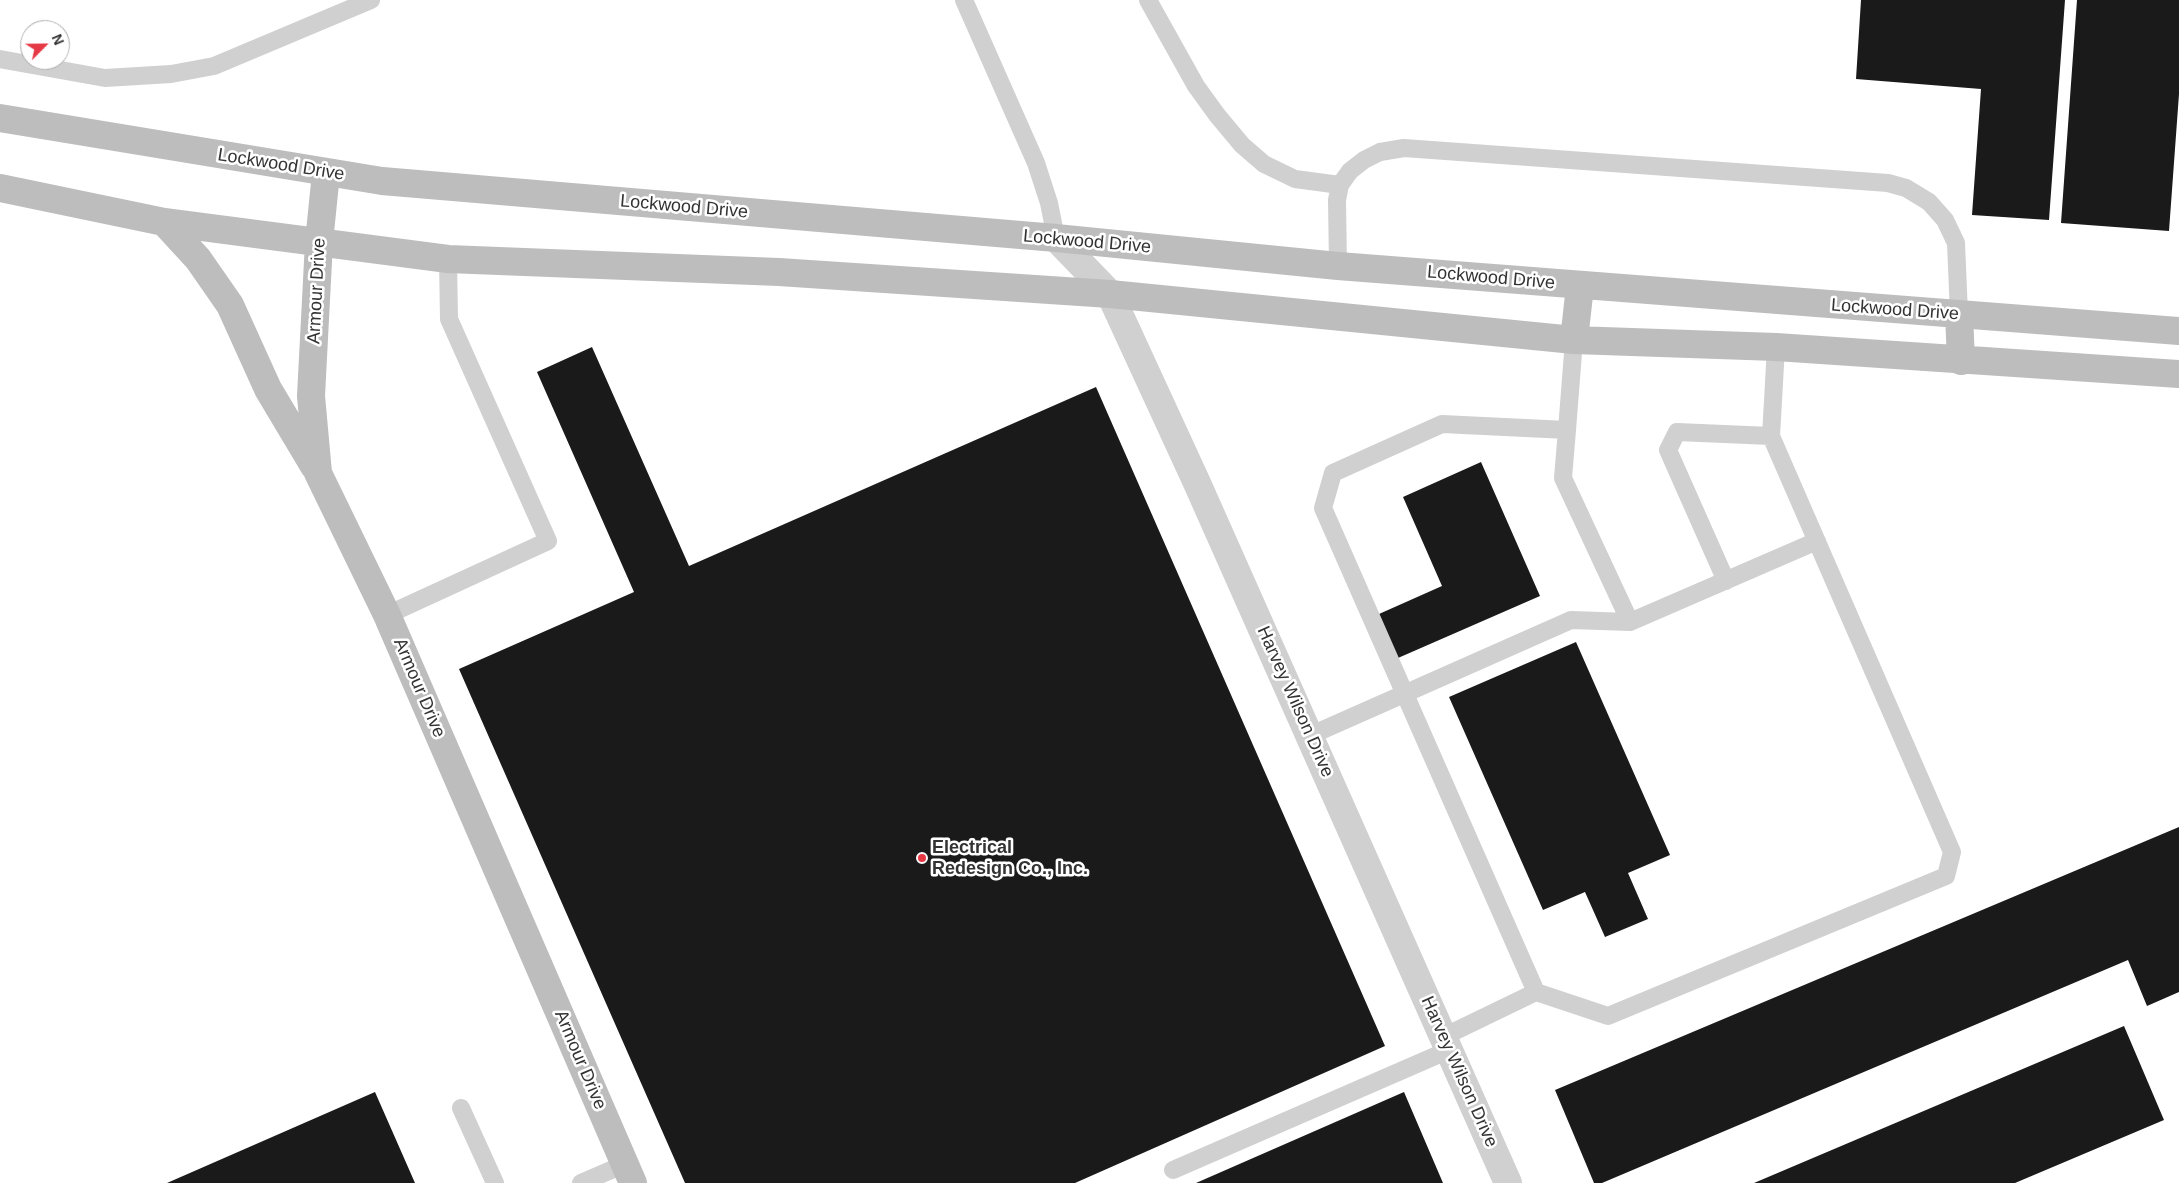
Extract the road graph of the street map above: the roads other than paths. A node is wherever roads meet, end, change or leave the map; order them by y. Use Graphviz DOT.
graph roads {
  1 [pos="371,0"];
  2 [pos="964,0"];
  3 [pos="1148,0"];
  4 [pos="0,59"];
  5 [pos="0,118"];
  6 [pos="326,172"];
  7 [pos="1340,185"];
  8 [pos="0,188"];
  9 [pos="164,222"];
  10 [pos="1056,238"];
  11 [pos="319,242"];
  12 [pos="448,258"];
  13 [pos="1338,266"];
  14 [pos="1580,286"];
  15 [pos="1110,294"];
  16 [pos="1959,314"];
  17 [pos="2179,331"];
  18 [pos="1574,340"];
  19 [pos="1776,347"];
  20 [pos="1961,361"];
  21 [pos="2179,374"];
  22 [pos="1568,430"];
  23 [pos="1771,436"];
  24 [pos="318,473"];
  25 [pos="1817,541"];
  26 [pos="1726,580"];
  27 [pos="387,615"];
  28 [pos="1630,622"];
  29 [pos="1404,694"];
  30 [pos="1310,736"];
  31 [pos="1536,992"];
  32 [pos="1446,1044"];
  33 [pos="461,1108"];
  34 [pos="1174,1170"];
  35 [pos="629,1174"];
  36 [pos="495,1183"];
  37 [pos="581,1183"];
  38 [pos="1508,1183"];
  1 -- 4 [label="lane"];
  2 -- 10 [label="lane"];
  3 -- 7 [label="lane"];
  5 -- 6 [label="main road, Lockwood Drive"];
  6 -- 10 [label="main road, Lockwood Drive"];
  6 -- 11 [label="main road, Armour Drive"];
  7 -- 13 [label="lane"];
  7 -- 16 [label="lane"];
  8 -- 9 [label="main road"];
  9 -- 11 [label="main road"];
  9 -- 24 [label="main road"];
  10 -- 13 [label="main road, Lockwood Drive"];
  10 -- 15 [label="street, Harvey Wilson Drive"];
  11 -- 12 [label="main road"];
  11 -- 24 [label="main road, Armour Drive"];
  12 -- 15 [label="main road"];
  12 -- 27 [label="lane"];
  13 -- 14 [label="main road, Lockwood Drive"];
  14 -- 16 [label="main road, Lockwood Drive"];
  14 -- 18 [label="main road"];
  15 -- 18 [label="main road"];
  15 -- 30 [label="street, Harvey Wilson Drive"];
  16 -- 17 [label="main road, Lockwood Drive"];
  16 -- 20 [label="main road"];
  18 -- 19 [label="main road"];
  18 -- 22 [label="lane"];
  19 -- 20 [label="main road"];
  19 -- 23 [label="lane"];
  20 -- 21 [label="main road"];
  22 -- 28 [label="lane"];
  22 -- 29 [label="lane"];
  23 -- 25 [label="lane"];
  23 -- 26 [label="lane"];
  24 -- 27 [label="main road, Armour Drive"];
  25 -- 26 [label="lane"];
  25 -- 31 [label="lane"];
  26 -- 28 [label="lane"];
  27 -- 35 [label="main road, Armour Drive"];
  28 -- 29 [label="lane"];
  29 -- 30 [label="lane"];
  29 -- 31 [label="lane"];
  30 -- 32 [label="street, Harvey Wilson Drive"];
  31 -- 32 [label="lane"];
  32 -- 34 [label="lane"];
  32 -- 38 [label="street, Harvey Wilson Drive"];
  33 -- 36 [label="lane"];
  35 -- 37 [label="lane"];
}
